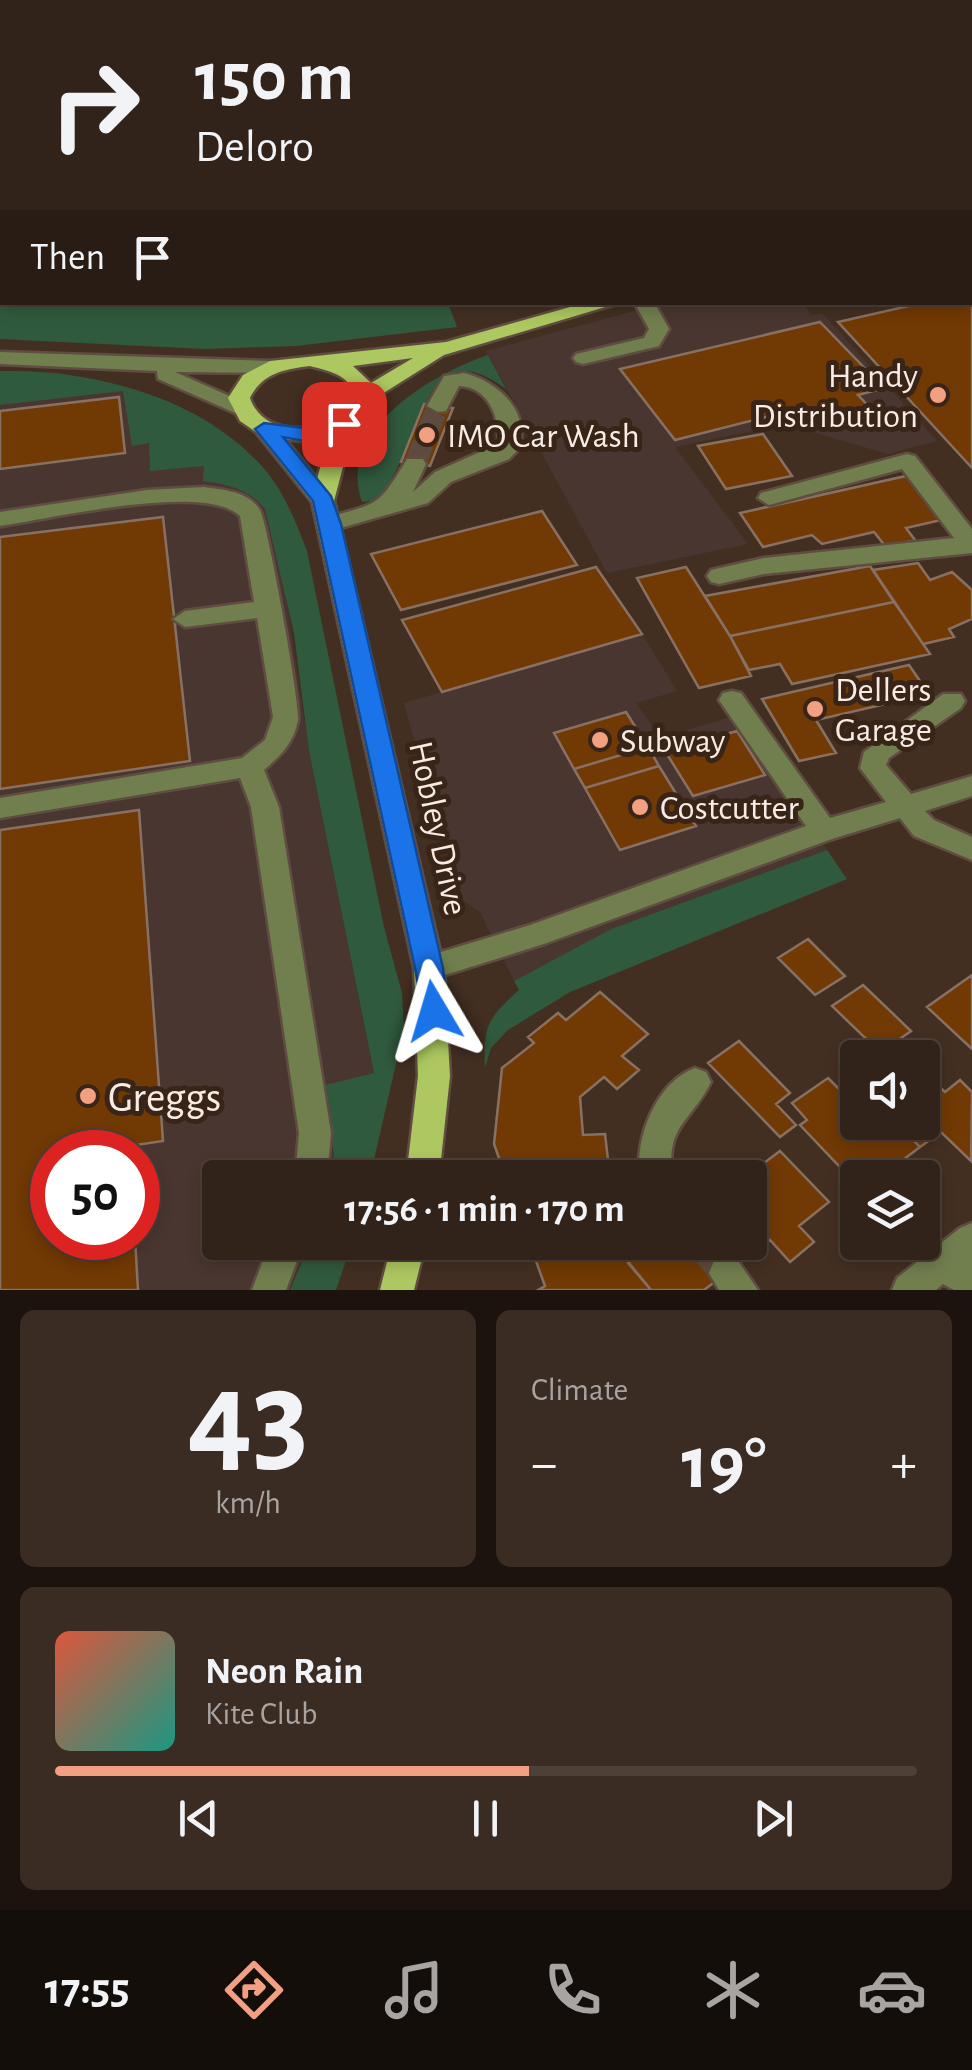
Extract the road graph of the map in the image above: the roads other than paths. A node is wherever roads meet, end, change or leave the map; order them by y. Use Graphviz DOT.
graph roads {
  1 [pos="601,305"];
  2 [pos="646,305"];
  3 [pos="447,348"];
  4 [pos="0,358"];
  5 [pos="583,358"];
  6 [pos="330,362"];
  7 [pos="136,365"];
  8 [pos="270,366"];
  9 [pos="365,395"];
  10 [pos="438,406"];
  11 [pos="242,410"];
  12 [pos="344,424"];
  13 [pos="264,429"];
  14 [pos="416,464"];
  15 [pos="769,498"];
  16 [pos="384,510"];
  17 [pos="327,513"];
  18 [pos="0,519"];
  19 [pos="972,545"];
  20 [pos="719,576"];
  21 [pos="270,608"];
  22 [pos="185,619"];
  23 [pos="732,700"];
  24 [pos="952,701"];
  25 [pos="249,767"];
  26 [pos="972,786"];
  27 [pos="0,808"];
  28 [pos="906,808"];
  29 [pos="824,831"];
  30 [pos="972,849"];
  31 [pos="429,968"];
  32 [pos="695,1082"];
  33 [pos="311,1160"];
  34 [pos="424,1160"];
  35 [pos="654,1160"];
  36 [pos="972,1239"];
  37 [pos="280,1260"];
  38 [pos="404,1260"];
  39 [pos="958,1279"];
  40 [pos="268,1290"];
  41 [pos="396,1290"];
  42 [pos="909,1290"];
  1 -- 3 [label="main road"];
  2 -- 5 [label="street"];
  3 -- 6 [label="main road"];
  3 -- 9 [label="main road"];
  4 -- 7 [label="street"];
  6 -- 8 [label="main road"];
  6 -- 9 [label="main road"];
  7 -- 8 [label="street"];
  7 -- 11 [label="street"];
  8 -- 11 [label="main road"];
  9 -- 12 [label="main road"];
  10 -- 16 [label="street"];
  11 -- 13 [label="main road"];
  12 -- 13 [label="main road"];
  12 -- 17 [label="main road, Hobley Drive"];
  13 -- 17 [label="main road, Hobley Drive"];
  14 -- 16 [label="street"];
  15 -- 19 [label="street"];
  16 -- 17 [label="street"];
  17 -- 31 [label="main road, Hobley Drive"];
  18 -- 21 [label="street"];
  19 -- 20 [label="street"];
  21 -- 22 [label="street"];
  21 -- 25 [label="street"];
  23 -- 29 [label="street"];
  24 -- 28 [label="street"];
  25 -- 27 [label="street"];
  25 -- 33 [label="street"];
  26 -- 28 [label="street"];
  28 -- 29 [label="street"];
  28 -- 30 [label="street"];
  29 -- 31 [label="street"];
  31 -- 34 [label="main road, Hobley Drive"];
  32 -- 35 [label="street"];
  36 -- 39 [label="street"];
  37 -- 40 [label="street"];
  38 -- 41 [label="main road"];
  39 -- 42 [label="street"];
}
